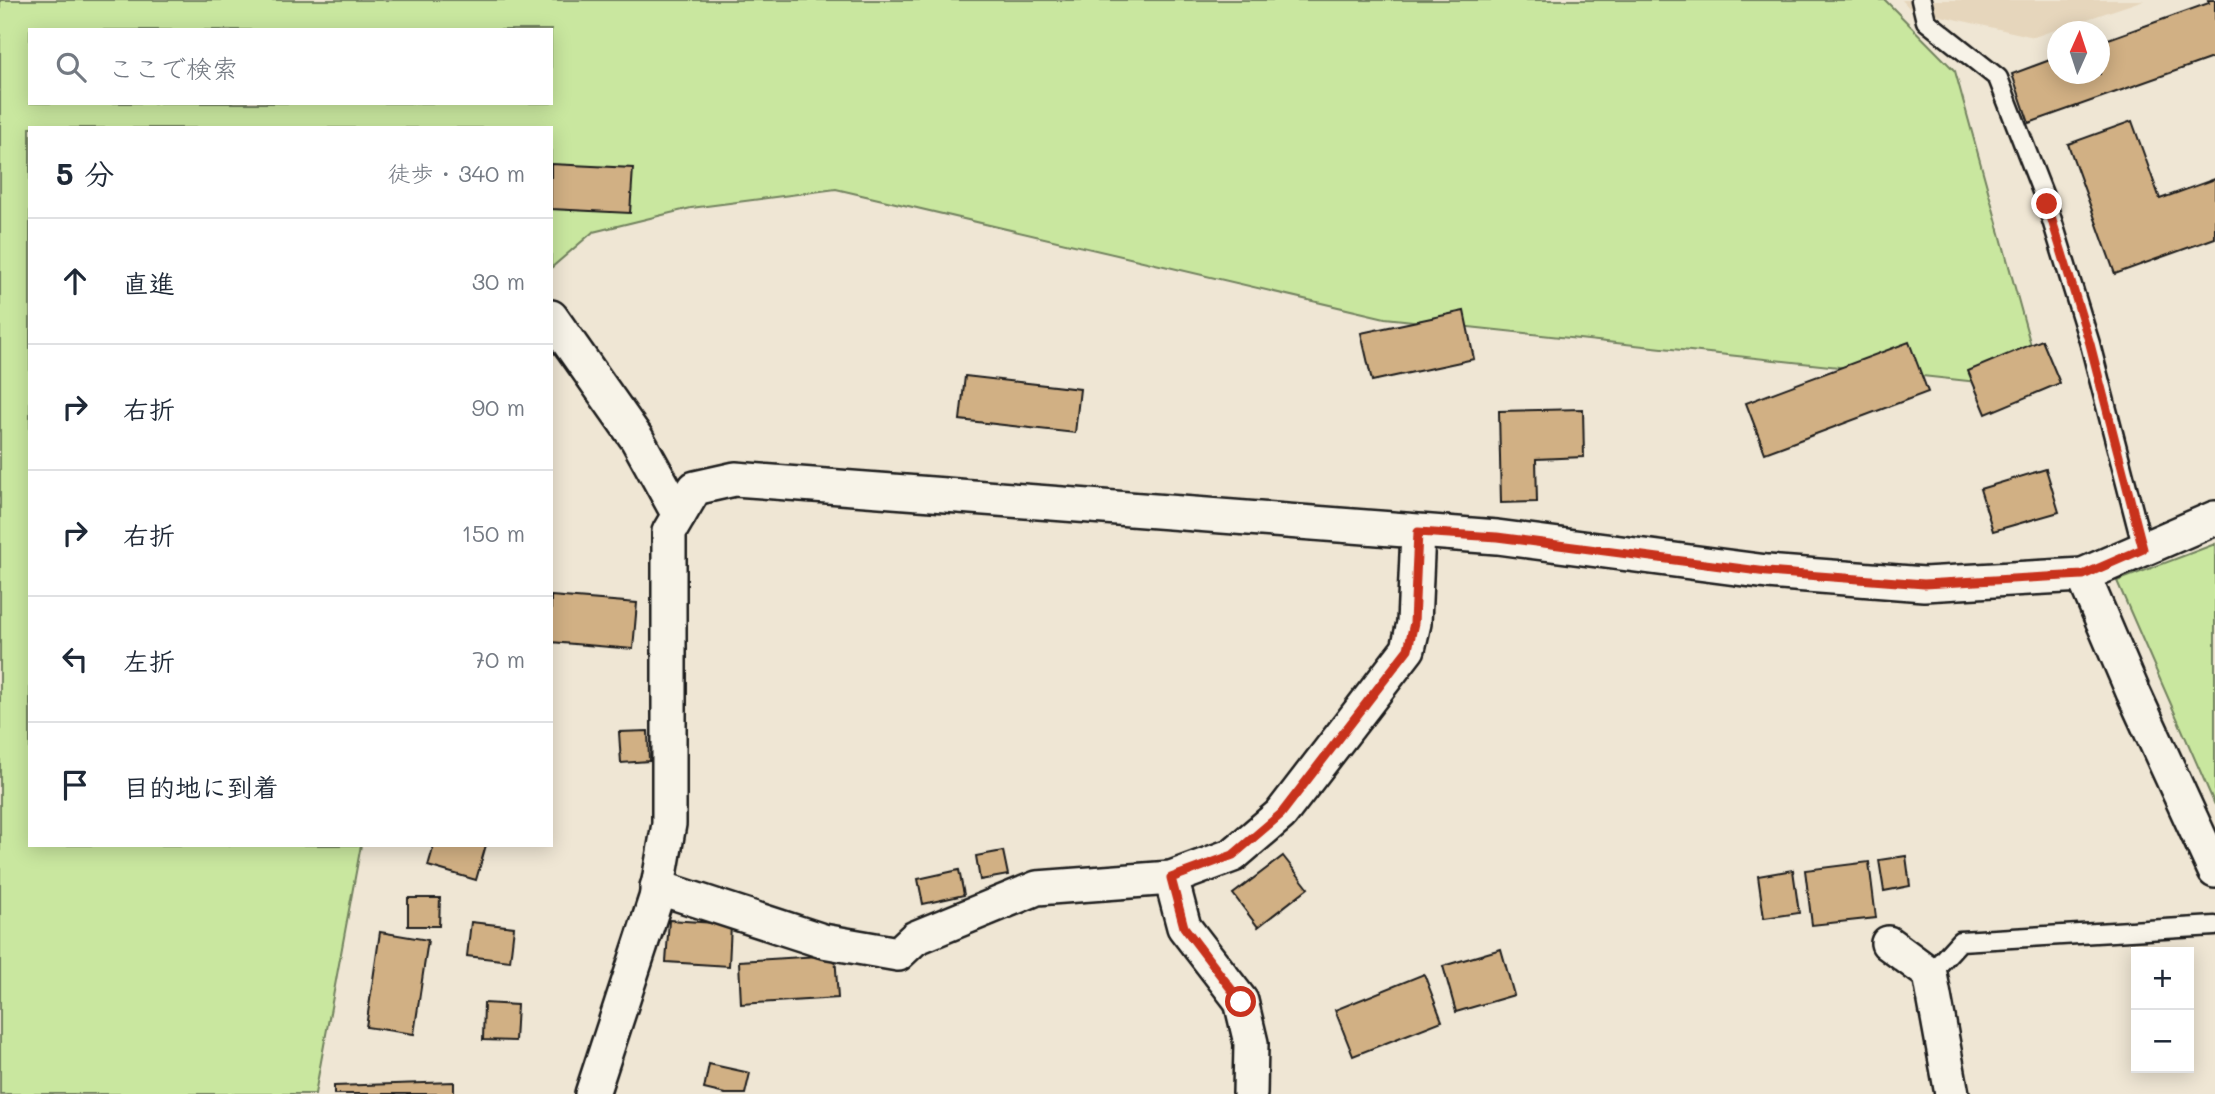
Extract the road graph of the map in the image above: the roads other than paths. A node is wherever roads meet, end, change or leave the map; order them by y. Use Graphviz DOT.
graph roads {
  1 [pos="1921,0"];
  2 [pos="553,320"];
  3 [pos="679,515"];
  4 [pos="2215,519"];
  5 [pos="1418,532"];
  6 [pos="2143,549"];
  7 [pos="2083,575"];
  8 [pos="2215,871"];
  9 [pos="1171,878"];
  10 [pos="657,887"];
  11 [pos="2215,926"];
  12 [pos="1888,943"];
  13 [pos="1930,974"];
  14 [pos="592,1094"];
  15 [pos="1250,1094"];
  16 [pos="1952,1094"];
  1 -- 6 [label="lane"];
  2 -- 3 [label="street"];
  3 -- 5 [label="street"];
  3 -- 10 [label="street"];
  4 -- 6 [label="street"];
  5 -- 7 [label="street"];
  5 -- 9 [label="street"];
  6 -- 7 [label="street"];
  7 -- 8 [label="street"];
  9 -- 10 [label="street"];
  9 -- 15 [label="street"];
  10 -- 14 [label="street"];
  11 -- 13 [label="lane"];
  12 -- 13 [label="street"];
  13 -- 16 [label="street"];
}
